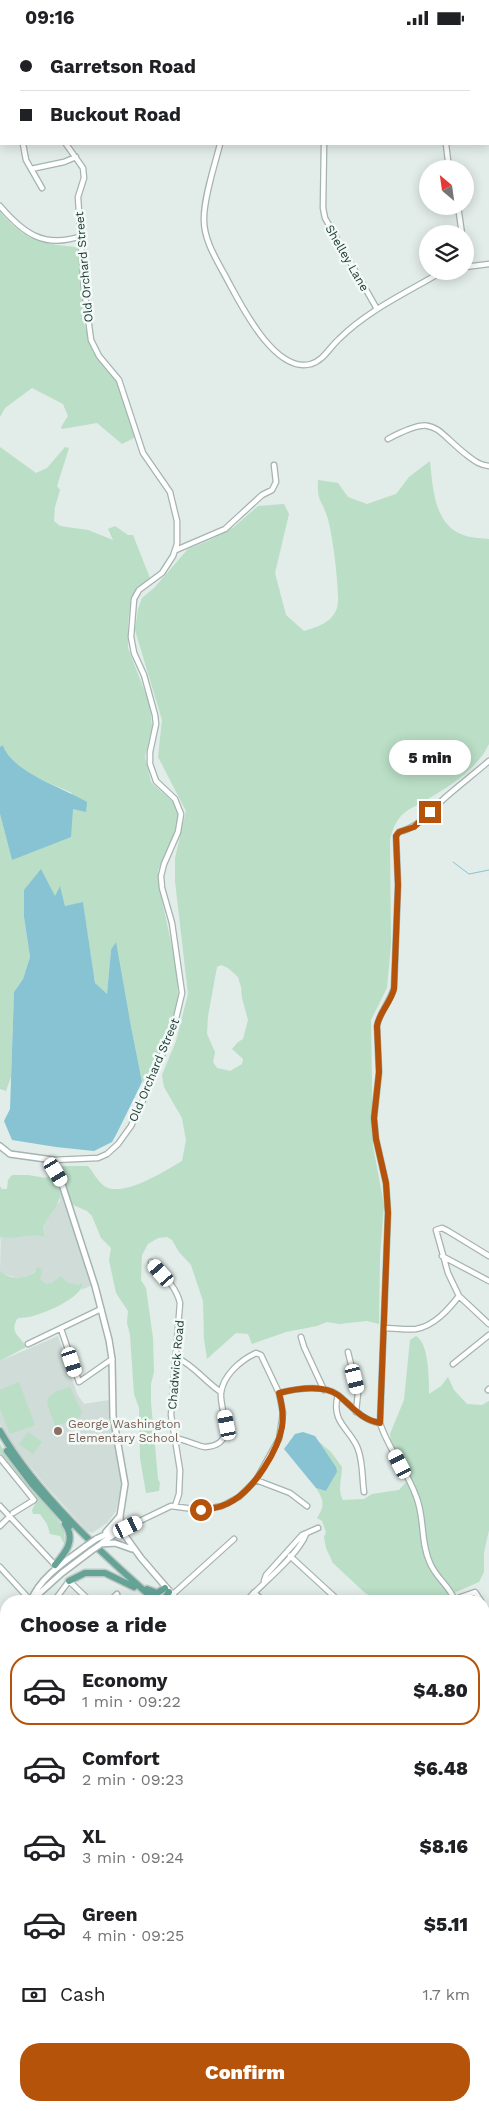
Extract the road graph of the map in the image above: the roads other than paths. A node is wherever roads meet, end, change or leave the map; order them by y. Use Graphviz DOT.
graph roads {
  1 [pos="23,145"];
  2 [pos="67,145"];
  3 [pos="220,145"];
  4 [pos="324,145"];
  5 [pos="446,145"];
  6 [pos="76,157"];
  7 [pos="448,160"];
  8 [pos="31,169"];
  9 [pos="42,188"];
  10 [pos="0,206"];
  11 [pos="81,236"];
  12 [pos="489,264"];
  13 [pos="474,266"];
  14 [pos="427,280"];
  15 [pos="377,309"];
  16 [pos="388,439"];
  17 [pos="274,465"];
  18 [pos="489,466"];
  19 [pos="176,550"];
  20 [pos="489,761"];
  21 [pos="0,1146"];
  22 [pos="53,1160"];
  23 [pos="442,1256"];
  24 [pos="489,1256"];
  25 [pos="151,1262"];
  26 [pos="489,1281"];
  27 [pos="460,1296"];
  28 [pos="101,1309"];
  29 [pos="489,1324"];
  30 [pos="384,1328"];
  31 [pos="60,1329"];
  32 [pos="489,1335"];
  33 [pos="301,1337"];
  34 [pos="28,1344"];
  35 [pos="348,1352"];
  36 [pos="176,1358"];
  37 [pos="112,1359"];
  38 [pos="454,1364"];
  39 [pos="324,1390"];
  40 [pos="221,1392"];
  41 [pos="279,1393"];
  42 [pos="338,1395"];
  43 [pos="356,1412"];
  44 [pos="380,1423"];
  45 [pos="0,1431"];
  46 [pos="176,1438"];
  47 [pos="0,1440"];
  48 [pos="0,1458"];
  49 [pos="256,1480"];
  50 [pos="364,1492"];
  51 [pos="51,1505"];
  52 [pos="0,1506"];
  53 [pos="174,1506"];
  54 [pos="307,1506"];
  55 [pos="11,1515"];
  56 [pos="120,1516"];
  57 [pos="0,1526"];
  58 [pos="318,1528"];
  59 [pos="121,1530"];
  60 [pos="105,1533"];
  61 [pos="306,1534"];
  62 [pos="234,1539"];
  63 [pos="101,1544"];
  64 [pos="134,1549"];
  65 [pos="290,1556"];
  66 [pos="0,1567"];
  67 [pos="58,1568"];
  68 [pos="69,1581"];
  69 [pos="263,1582"];
  70 [pos="138,1587"];
  71 [pos="168,1592"];
  72 [pos="254,1593"];
  73 [pos="26,1595"];
  74 [pos="35,1595"];
  75 [pos="36,1595"];
  76 [pos="58,1595"];
  77 [pos="84,1595"];
  78 [pos="144,1595"];
  79 [pos="148,1595"];
  80 [pos="166,1595"];
  81 [pos="171,1595"];
  82 [pos="256,1595"];
  83 [pos="332,1595"];
  84 [pos="452,1595"];
  1 -- 8 [label="street"];
  2 -- 6 [label="street, Old Orchard Street"];
  3 -- 15 [label="street"];
  4 -- 15 [label="street, Shelley Lane"];
  5 -- 7 [label="street"];
  6 -- 8 [label="street"];
  6 -- 11 [label="street, Old Orchard Street"];
  8 -- 9 [label="street"];
  10 -- 11 [label="street"];
  11 -- 19 [label="street, Old Orchard Street"];
  12 -- 13 [label="street"];
  14 -- 15 [label="street"];
  16 -- 18 [label="street"];
  17 -- 19 [label="street"];
  19 -- 22 [label="street, Old Orchard Street"];
  20 -- 30 [label="street"];
  21 -- 22 [label="street"];
  22 -- 28 [label="street"];
  23 -- 24 [label="street"];
  23 -- 26 [label="street"];
  23 -- 27 [label="street"];
  25 -- 36 [label="street, Chadwick Road"];
  27 -- 29 [label="street"];
  27 -- 30 [label="street"];
  28 -- 31 [label="street"];
  28 -- 37 [label="street"];
  30 -- 44 [label="street"];
  31 -- 34 [label="street"];
  31 -- 37 [label="street"];
  32 -- 38 [label="street"];
  33 -- 39 [label="street"];
  35 -- 43 [label="street"];
  36 -- 40 [label="street"];
  36 -- 46 [label="street, Chadwick Road"];
  37 -- 56 [label="street"];
  39 -- 41 [label="street"];
  39 -- 42 [label="street"];
  40 -- 41 [label="street"];
  40 -- 46 [label="street"];
  41 -- 49 [label="street"];
  42 -- 43 [label="street"];
  42 -- 50 [label="street"];
  43 -- 44 [label="street"];
  44 -- 84 [label="street"];
  45 -- 70 [label="main road"];
  46 -- 53 [label="street, Chadwick Road"];
  47 -- 51 [label="main road"];
  48 -- 55 [label="street"];
  49 -- 53 [label="street"];
  49 -- 54 [label="street"];
  51 -- 67 [label="main road"];
  51 -- 70 [label="main road"];
  52 -- 55 [label="street"];
  53 -- 59 [label="street"];
  55 -- 57 [label="street"];
  55 -- 67 [label="street"];
  56 -- 59 [label="street"];
  56 -- 60 [label="street"];
  58 -- 61 [label="street"];
  59 -- 60 [label="street"];
  59 -- 63 [label="street"];
  59 -- 64 [label="street"];
  60 -- 67 [label="street, bridge"];
  61 -- 65 [label="street"];
  61 -- 69 [label="street"];
  62 -- 71 [label="street"];
  63 -- 64 [label="street"];
  63 -- 67 [label="street, bridge"];
  64 -- 71 [label="street"];
  65 -- 69 [label="street"];
  65 -- 83 [label="street"];
  66 -- 73 [label="street"];
  67 -- 68 [label="street"];
  67 -- 74 [label="street"];
  67 -- 75 [label="street"];
  68 -- 70 [label="main road"];
  68 -- 76 [label="street"];
  68 -- 77 [label="street"];
  69 -- 72 [label="street"];
  70 -- 71 [label="main road"];
  70 -- 78 [label="main road"];
  70 -- 79 [label="main road"];
  71 -- 80 [label="main road"];
  71 -- 81 [label="street"];
  72 -- 82 [label="street"];
}
